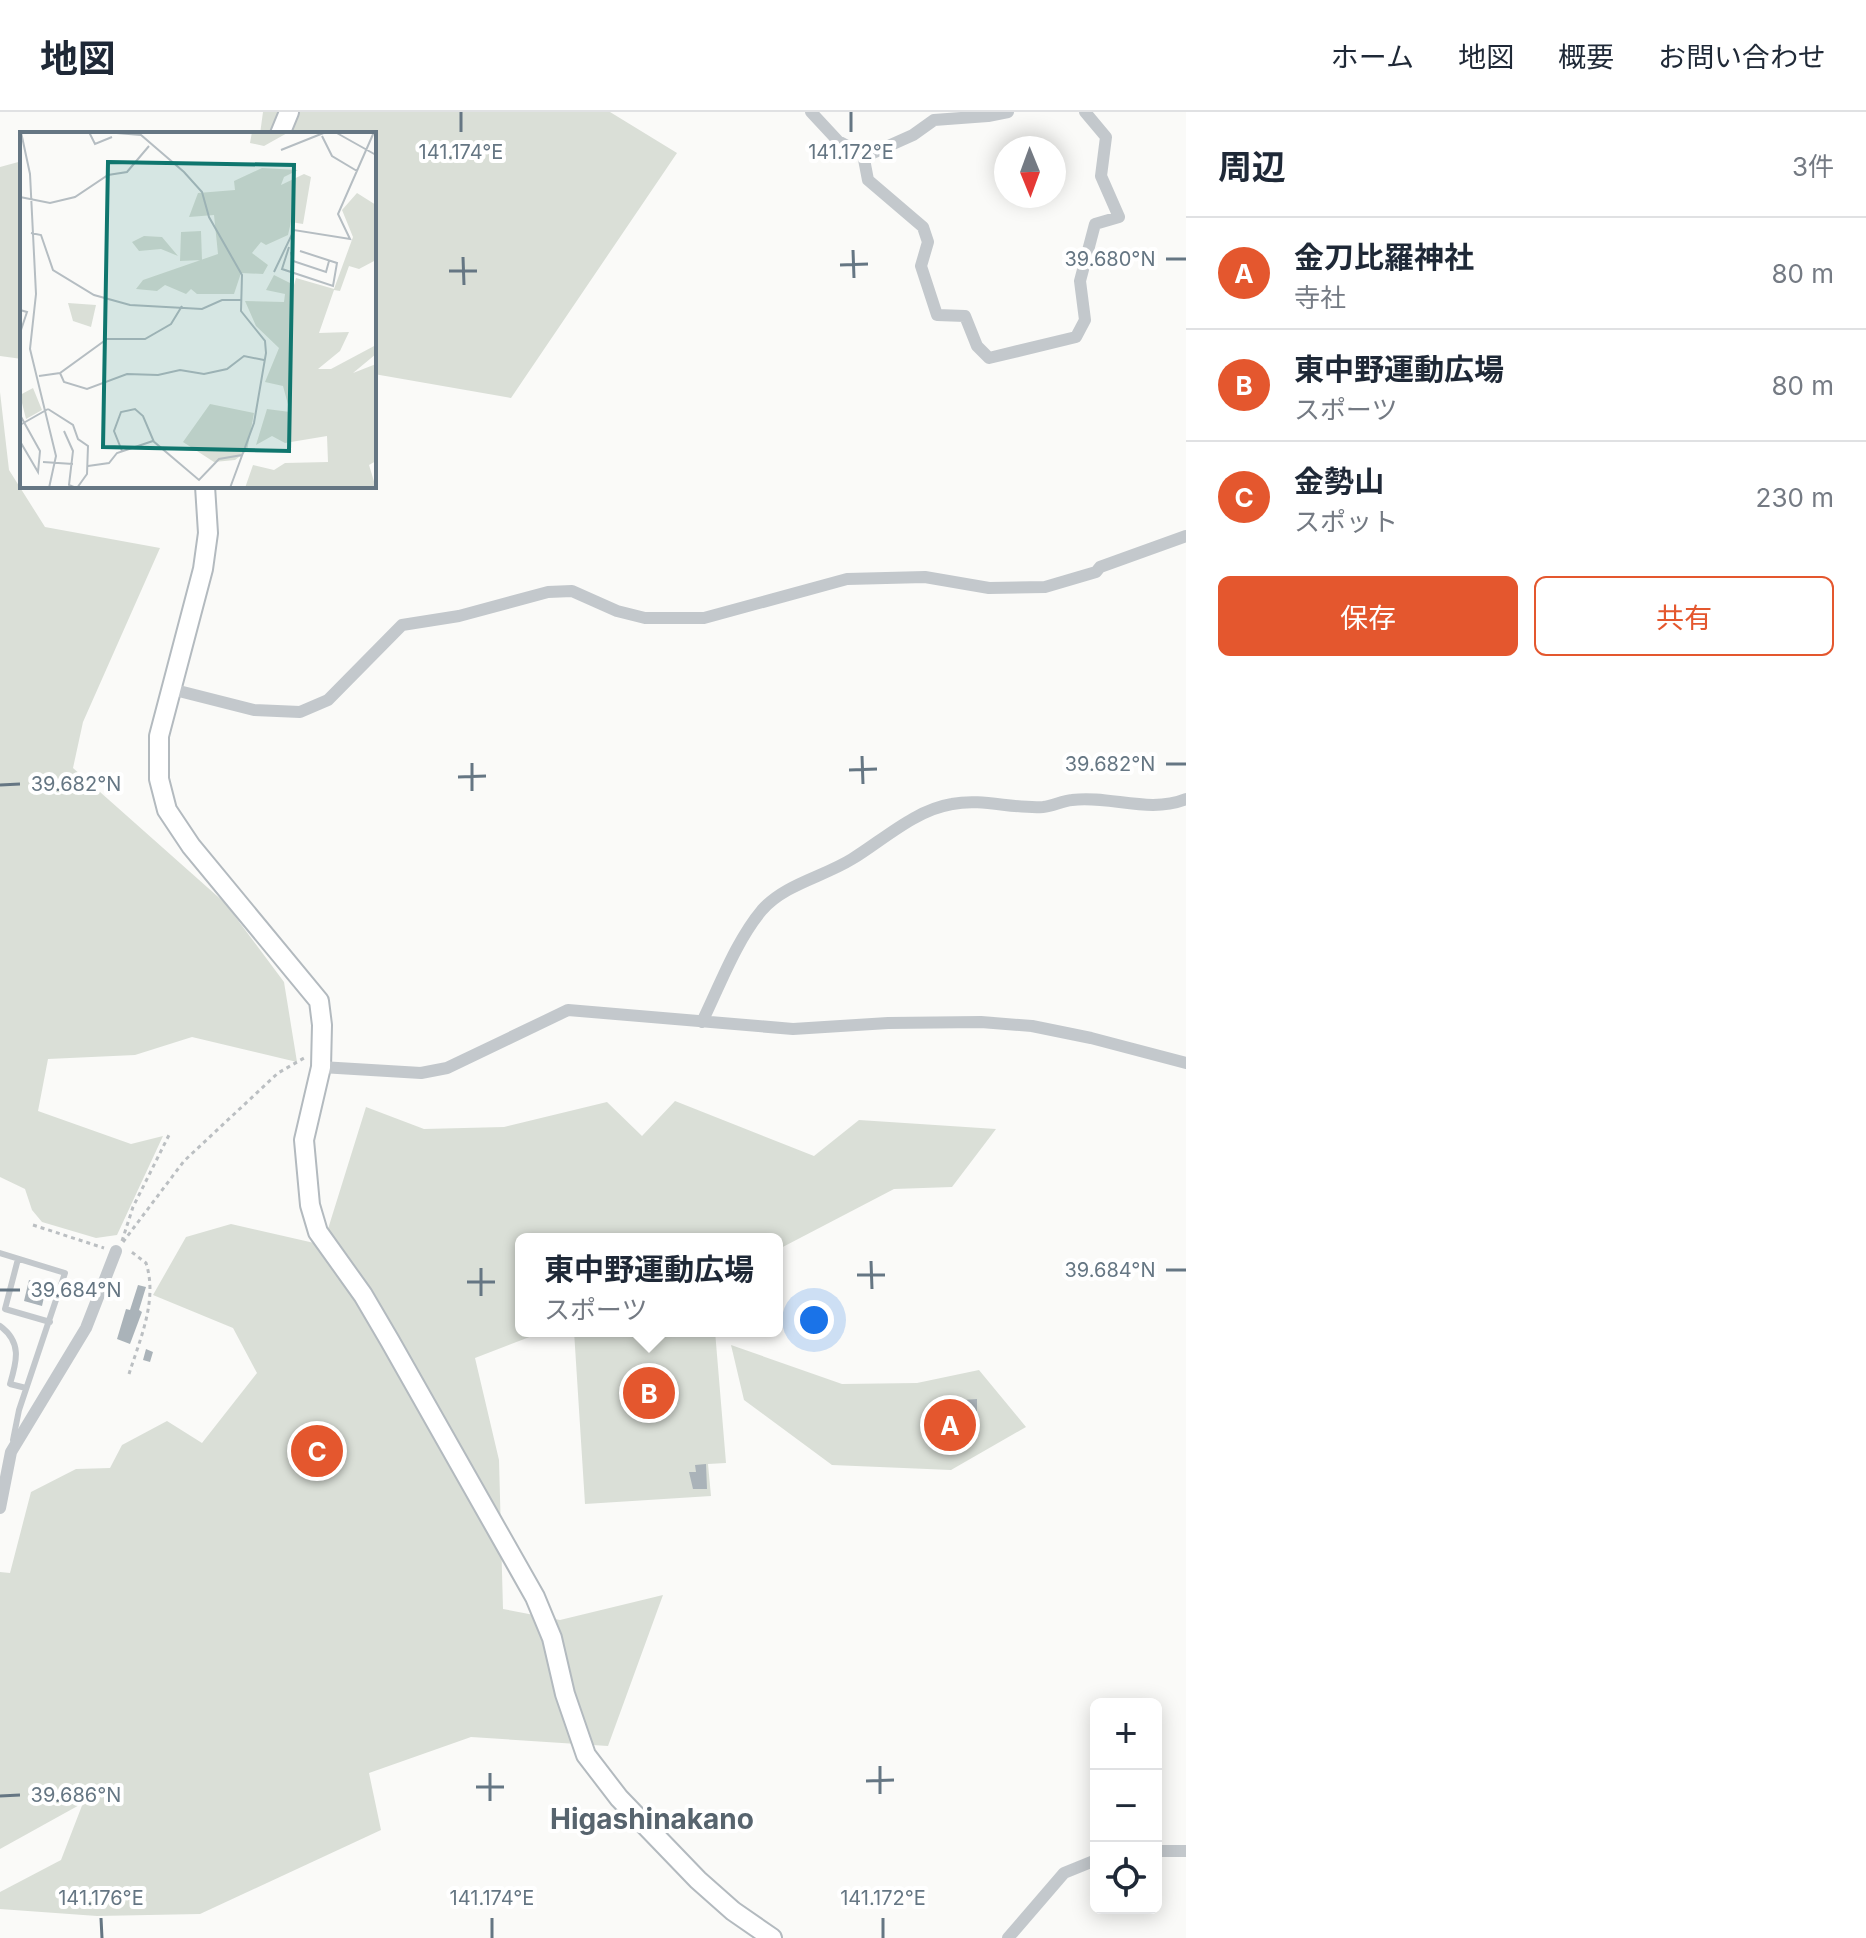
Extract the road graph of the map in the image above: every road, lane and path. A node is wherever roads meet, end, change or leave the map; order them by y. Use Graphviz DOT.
graph roads {
  1 [pos="289,112"];
  2 [pos="811,112"];
  3 [pos="1008,112"];
  4 [pos="1085,112"];
  5 [pos="281,132"];
  6 [pos="863,154"];
  7 [pos="205,488"];
  8 [pos="1186,536"];
  9 [pos="171,689"];
  10 [pos="1186,799"];
  11 [pos="702,1022"];
  12 [pos="321,1058"];
  13 [pos="1186,1063"];
  14 [pos="169,1135"];
  15 [pos="33,1225"];
  16 [pos="118,1248"];
  17 [pos="0,1253"];
  18 [pos="18,1259"];
  19 [pos="50,1322"];
  20 [pos="0,1326"];
  21 [pos="129,1374"];
  22 [pos="0,1381"];
  23 [pos="10,1384"];
  24 [pos="26,1388"];
  25 [pos="11,1452"];
  26 [pos="0,1508"];
  27 [pos="1162,1851"];
  28 [pos="1186,1851"];
  29 [pos="1090,1862"];
  30 [pos="772,1938"];
  31 [pos="1008,1938"];
  1 -- 5 [label="street"];
  2 -- 6 [label="street"];
  3 -- 6 [label="street"];
  4 -- 6 [label="street"];
  7 -- 9 [label="street"];
  8 -- 9 [label="street"];
  9 -- 12 [label="street"];
  10 -- 11 [label="street"];
  11 -- 12 [label="street"];
  11 -- 13 [label="street"];
  12 -- 16 [label="path"];
  12 -- 30 [label="street"];
  14 -- 16 [label="path"];
  15 -- 16 [label="path"];
  16 -- 21 [label="path"];
  16 -- 25 [label="street"];
  17 -- 18 [label="lane"];
  18 -- 19 [label="lane"];
  18 -- 19 [label="lane"];
  19 -- 24 [label="lane"];
  20 -- 23 [label="lane"];
  22 -- 23 [label="lane"];
  23 -- 24 [label="lane"];
  24 -- 25 [label="lane"];
  25 -- 26 [label="street"];
  27 -- 28 [label="street"];
  29 -- 31 [label="street"];
}
